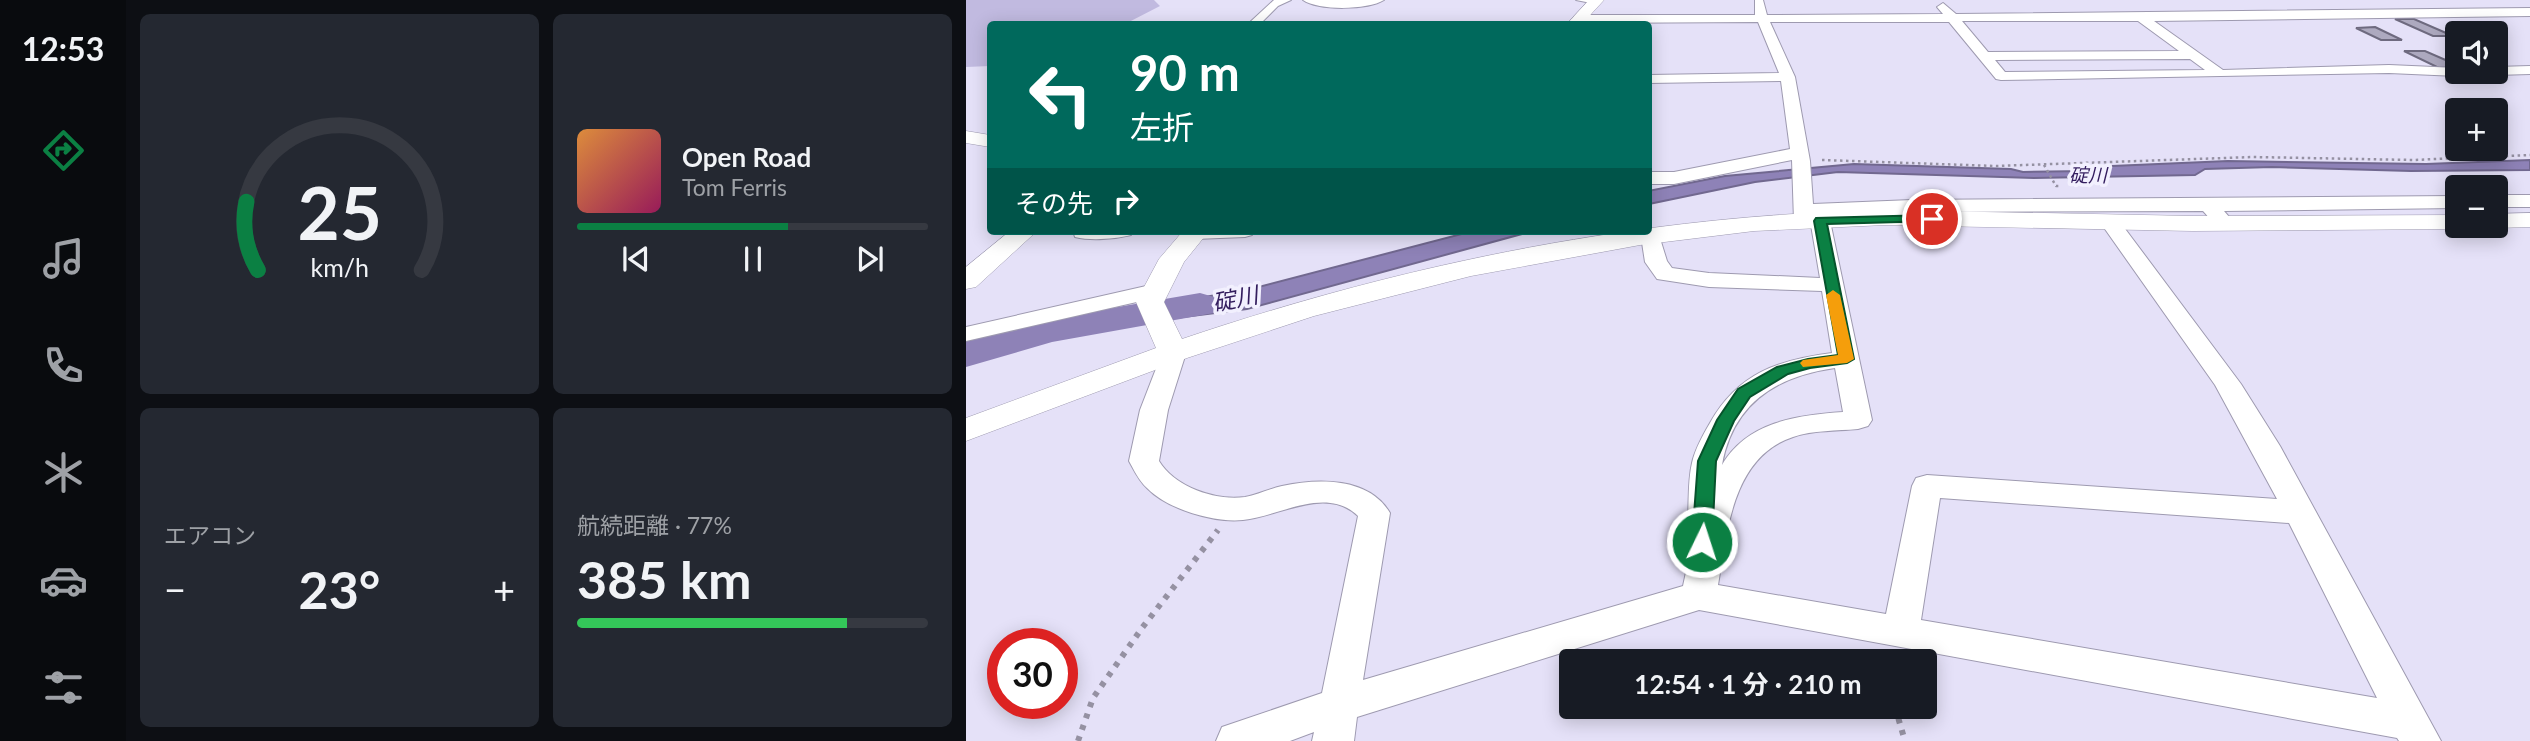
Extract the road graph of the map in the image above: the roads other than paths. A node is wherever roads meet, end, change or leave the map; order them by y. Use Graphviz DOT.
graph roads {
  1 [pos="1285,0"];
  2 [pos="1309,0"];
  3 [pos="1378,0"];
  4 [pos="1582,0"];
  5 [pos="1596,0"];
  6 [pos="1759,0"];
  7 [pos="2473,0"];
  8 [pos="2362,2"];
  9 [pos="2213,4"];
  10 [pos="2266,5"];
  11 [pos="1944,8"];
  12 [pos="2106,9"];
  13 [pos="2294,10"];
  14 [pos="2530,12"];
  15 [pos="2507,13"];
  16 [pos="2138,15"];
  17 [pos="2391,15"];
  18 [pos="1761,16"];
  19 [pos="2238,17"];
  20 [pos="1257,21"];
  21 [pos="1577,21"];
  22 [pos="1607,21"];
  23 [pos="1984,55"];
  24 [pos="2193,55"];
  25 [pos="2530,70"];
  26 [pos="2508,71"];
  27 [pos="2445,72"];
  28 [pos="2220,74"];
  29 [pos="1788,77"];
  30 [pos="1652,79"];
  31 [pos="966,137"];
  32 [pos="987,140"];
  33 [pos="1800,158"];
  34 [pos="1652,178"];
  35 [pos="1803,183"];
  36 [pos="2508,201"];
  37 [pos="2530,201"];
  38 [pos="2445,203"];
  39 [pos="2216,213"];
  40 [pos="1810,217"];
  41 [pos="2530,220"];
  42 [pos="2508,221"];
  43 [pos="2110,222"];
  44 [pos="2445,222"];
  45 [pos="1020,235"];
  46 [pos="1193,235"];
  47 [pos="1651,236"];
  48 [pos="966,281"];
  49 [pos="1831,285"];
  50 [pos="1160,318"];
  51 [pos="966,334"];
  52 [pos="1847,359"];
  53 [pos="966,430"];
  54 [pos="2298,512"];
  55 [pos="1699,596"];
  56 [pos="1900,634"];
  57 [pos="1336,723"];
  58 [pos="1283,724"];
  59 [pos="2415,731"];
  60 [pos="1237,741"];
  61 [pos="1247,741"];
  1 -- 20 [label="street"];
  2 -- 3 [label="street"];
  4 -- 5 [label="street"];
  5 -- 21 [label="street"];
  6 -- 18 [label="street"];
  7 -- 15 [label="street"];
  8 -- 17 [label="street"];
  9 -- 19 [label="street"];
  10 -- 13 [label="street"];
  11 -- 12 [label="street"];
  11 -- 16 [label="street"];
  11 -- 18 [label="street"];
  11 -- 23 [label="street"];
  13 -- 17 [label="street"];
  13 -- 19 [label="street"];
  14 -- 15 [label="street"];
  15 -- 17 [label="street"];
  16 -- 19 [label="street"];
  16 -- 24 [label="street"];
  18 -- 22 [label="street"];
  18 -- 29 [label="street"];
  23 -- 24 [label="street"];
  23 -- 28 [label="street"];
  24 -- 28 [label="street"];
  25 -- 26 [label="street"];
  27 -- 28 [label="street"];
  29 -- 30 [label="street"];
  29 -- 33 [label="street"];
  31 -- 32 [label="street"];
  33 -- 34 [label="street"];
  33 -- 35 [label="street"];
  35 -- 40 [label="street"];
  36 -- 37 [label="street"];
  38 -- 39 [label="street"];
  39 -- 40 [label="street"];
  39 -- 43 [label="street"];
  39 -- 44 [label="street"];
  40 -- 43 [label="street"];
  40 -- 47 [label="street"];
  40 -- 49 [label="street"];
  41 -- 42 [label="street"];
  43 -- 54 [label="street"];
  45 -- 48 [label="street"];
  46 -- 50 [label="street"];
  47 -- 49 [label="street"];
  47 -- 50 [label="street"];
  49 -- 52 [label="street"];
  50 -- 51 [label="street"];
  50 -- 53 [label="street"];
  50 -- 57 [label="street"];
  52 -- 55 [label="street"];
  52 -- 55 [label="street"];
  54 -- 56 [label="street"];
  54 -- 59 [label="street"];
  55 -- 56 [label="street"];
  55 -- 57 [label="street"];
  56 -- 59 [label="street"];
  57 -- 58 [label="street"];
  58 -- 60 [label="street"];
  58 -- 61 [label="street"];
}
